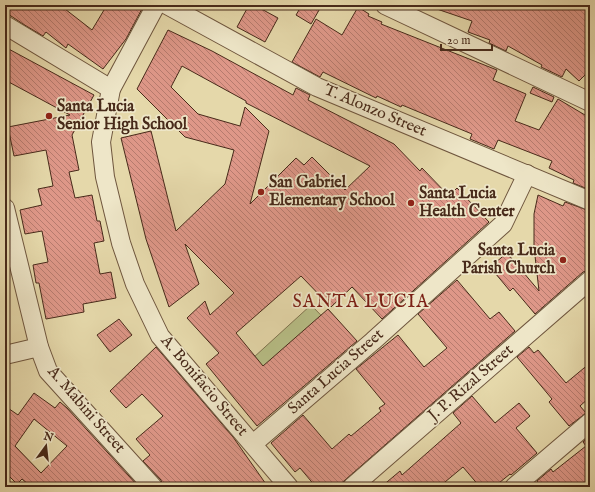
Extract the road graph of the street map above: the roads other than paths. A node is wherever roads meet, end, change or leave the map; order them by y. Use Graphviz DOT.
graph roads {
  1 [pos="156,5"];
  2 [pos="167,5"];
  3 [pos="385,5"];
  4 [pos="5,25"];
  5 [pos="111,89"];
  6 [pos="590,102"];
  7 [pos="527,174"];
  8 [pos="590,202"];
  9 [pos="5,208"];
  10 [pos="590,280"];
  11 [pos="39,347"];
  12 [pos="5,355"];
  13 [pos="590,422"];
  14 [pos="253,444"];
  15 [pos="153,487"];
  16 [pos="289,487"];
  17 [pos="352,487"];
  18 [pos="514,487"];
  1 -- 5 [label="street, A. Bonifacio Street"];
  2 -- 7 [label="street, T. Alonzo Street"];
  3 -- 6 [label="street"];
  4 -- 5 [label="street"];
  5 -- 14 [label="street, A. Bonifacio Street"];
  7 -- 8 [label="street, T. Alonzo Street"];
  7 -- 14 [label="street, Santa Lucia Street"];
  9 -- 11 [label="street, A. Mabini Street"];
  10 -- 17 [label="street, J. P. Rizal Street"];
  11 -- 12 [label="street"];
  11 -- 15 [label="street, A. Mabini Street"];
  13 -- 18 [label="street"];
  14 -- 16 [label="street, A. Bonifacio Street"];
}
